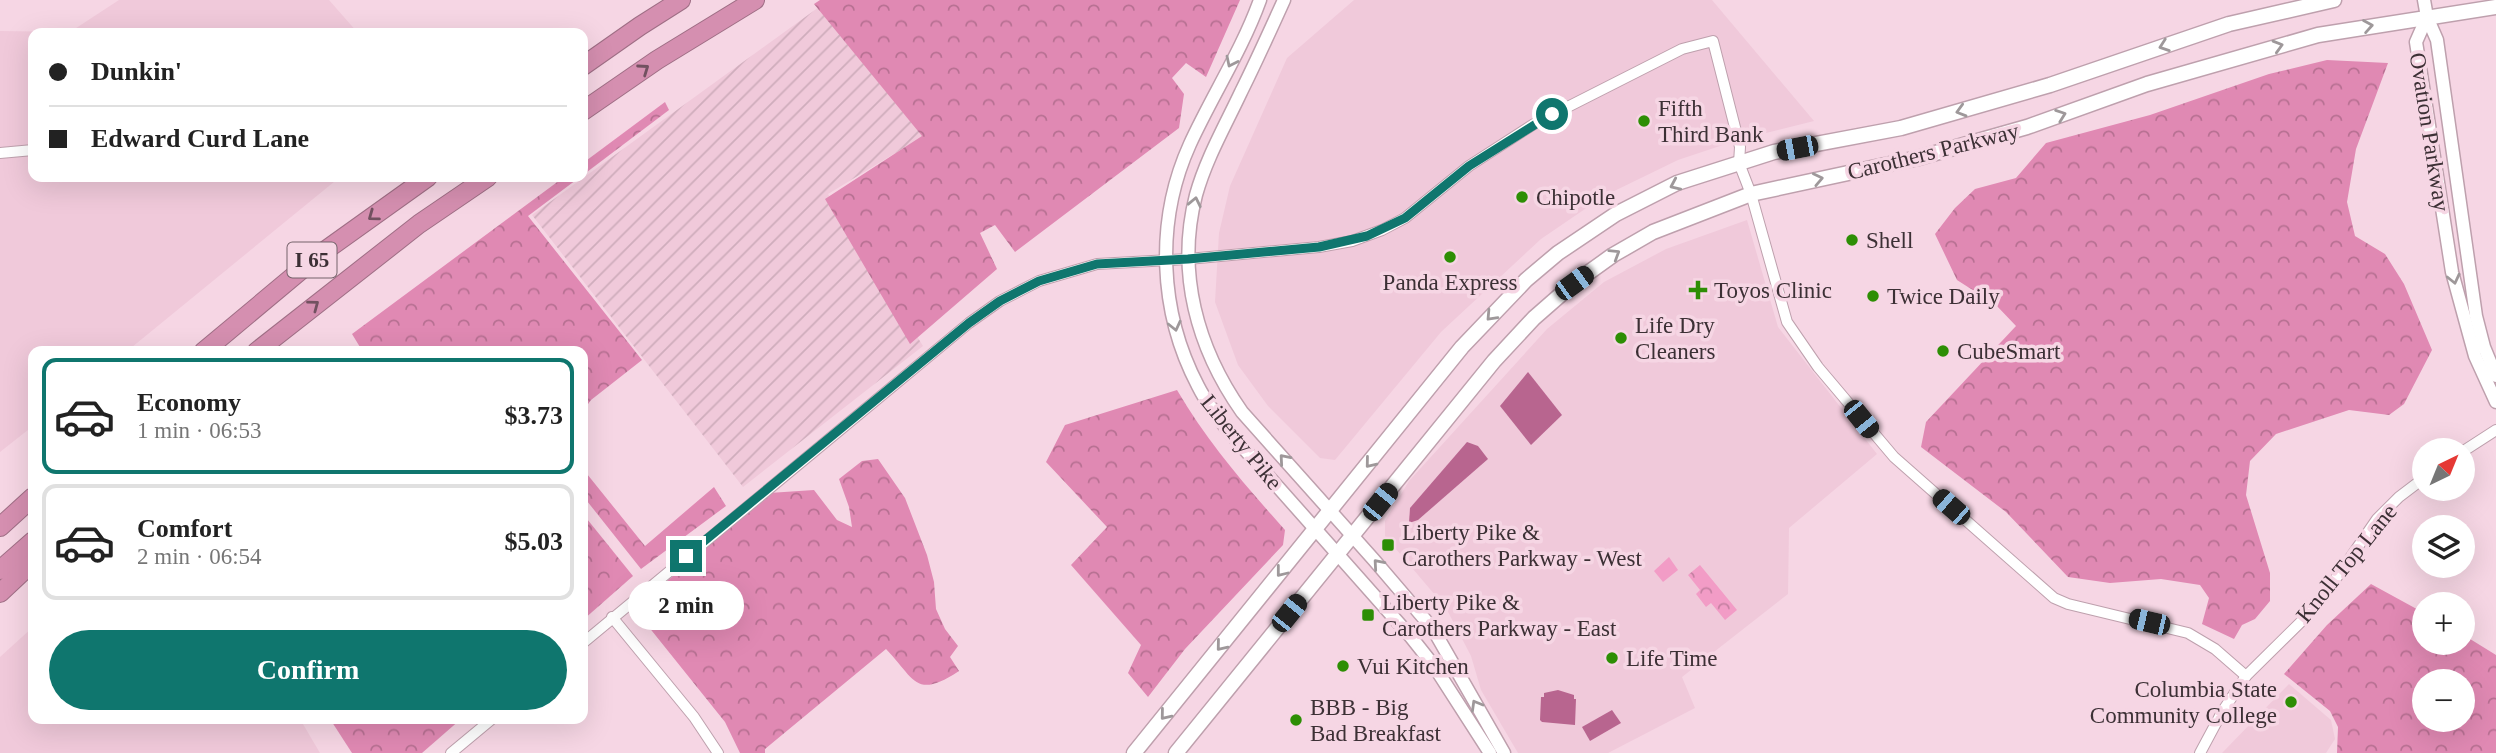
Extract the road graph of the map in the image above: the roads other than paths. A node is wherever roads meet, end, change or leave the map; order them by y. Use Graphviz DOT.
graph roads {
  1 [pos="681,0"];
  2 [pos="755,0"];
  3 [pos="1260,0"];
  4 [pos="1283,0"];
  5 [pos="2334,0"];
  6 [pos="2424,0"];
  7 [pos="2496,7"];
  8 [pos="2427,17"];
  9 [pos="588,62"];
  10 [pos="1216,92"];
  11 [pos="1237,102"];
  12 [pos="588,108"];
  13 [pos="28,150"];
  14 [pos="0,153"];
  15 [pos="1739,163"];
  16 [pos="421,182"];
  17 [pos="481,182"];
  18 [pos="1751,194"];
  19 [pos="2465,248"];
  20 [pos="2449,250"];
  21 [pos="1165,258"];
  22 [pos="1188,259"];
  23 [pos="210,346"];
  24 [pos="264,346"];
  25 [pos="2496,376"];
  26 [pos="2496,402"];
  27 [pos="2496,430"];
  28 [pos="2475,444"];
  29 [pos="2412,488"];
  30 [pos="28,493"];
  31 [pos="28,502"];
  32 [pos="1329,510"];
  33 [pos="0,514"];
  34 [pos="0,527"];
  35 [pos="1315,529"];
  36 [pos="1352,535"];
  37 [pos="28,545"];
  38 [pos="1337,554"];
  39 [pos="28,567"];
  40 [pos="0,570"];
  41 [pos="0,593"];
  42 [pos="612,617"];
  43 [pos="588,639"];
  44 [pos="2246,676"];
  45 [pos="486,724"];
  46 [pos="451,753"];
  47 [pos="718,753"];
  48 [pos="1134,753"];
  49 [pos="1176,753"];
  50 [pos="1490,753"];
  51 [pos="1504,753"];
  52 [pos="2200,753"];
  1 -- 9 [label="highway"];
  12 -- 2 [label="highway, one-way"];
  3 -- 10 [label="street, Liberty Pike, one-way"];
  4 -- 11 [label="street, Liberty Pike"];
  5 -- 15 [label="main road, Carothers Parkway, one-way"];
  6 -- 8 [label="street, Ovation Parkway"];
  7 -- 8 [label="main road, Carothers Parkway"];
  18 -- 8 [label="main road, Carothers Parkway, one-way"];
  8 -- 19 [label="street, Ovation Parkway"];
  8 -- 20 [label="street, Ovation Parkway"];
  10 -- 11 [label="street"];
  10 -- 21 [label="street, Liberty Pike"];
  22 -- 11 [label="street, Liberty Pike, one-way"];
  13 -- 14 [label="street"];
  15 -- 18 [label="street"];
  15 -- 22 [label="street"];
  15 -- 32 [label="main road, Carothers Parkway, one-way"];
  16 -- 23 [label="highway, I 65, one-way"];
  24 -- 17 [label="highway, I 65, one-way"];
  36 -- 18 [label="main road, Carothers Parkway, one-way"];
  18 -- 44 [label="street"];
  19 -- 20 [label="street"];
  19 -- 25 [label="street, Ovation Parkway"];
  20 -- 26 [label="street, Ovation Parkway, one-way"];
  21 -- 22 [label="street"];
  21 -- 35 [label="street, Liberty Pike, one-way"];
  21 -- 42 [label="street"];
  32 -- 22 [label="street, Liberty Pike, one-way"];
  27 -- 28 [label="street"];
  29 -- 44 [label="street, Knoll Top Lane"];
  30 -- 33 [label="highway"];
  31 -- 34 [label="highway"];
  32 -- 35 [label="main road, Carothers Parkway"];
  32 -- 36 [label="street, Liberty Pike"];
  35 -- 38 [label="street, Liberty Pike"];
  35 -- 48 [label="main road, Carothers Parkway, one-way"];
  36 -- 38 [label="main road, Carothers Parkway"];
  51 -- 36 [label="street, Liberty Pike, one-way"];
  37 -- 40 [label="highway"];
  38 -- 49 [label="main road, Carothers Parkway"];
  38 -- 50 [label="street, Liberty Pike"];
  39 -- 41 [label="highway"];
  42 -- 43 [label="street"];
  42 -- 47 [label="street"];
  44 -- 52 [label="street, Knoll Top Lane"];
  45 -- 46 [label="street"];
}
